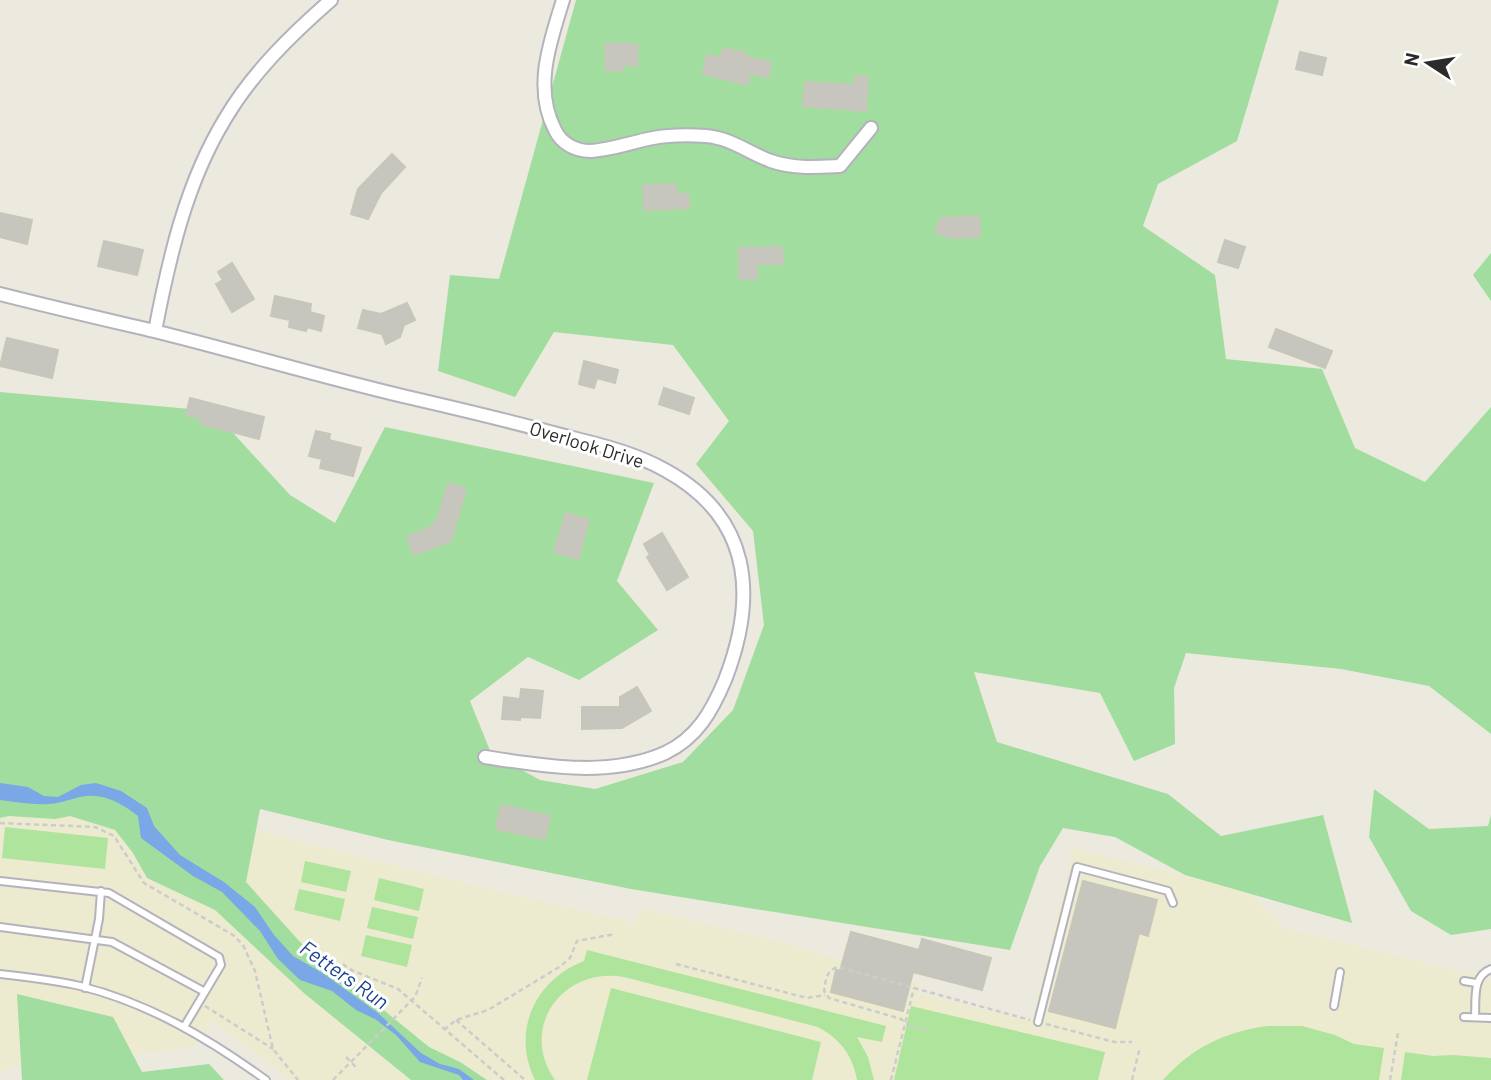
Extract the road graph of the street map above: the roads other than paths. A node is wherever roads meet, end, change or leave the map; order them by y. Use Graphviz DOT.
graph roads {
  1 [pos="331,0"];
  2 [pos="563,0"];
  3 [pos="871,128"];
  4 [pos="0,294"];
  5 [pos="155,331"];
  6 [pos="485,757"];
  7 [pos="0,881"];
  8 [pos="100,891"];
  9 [pos="1173,903"];
  10 [pos="0,927"];
  11 [pos="95,938"];
  12 [pos="1491,968"];
  13 [pos="1340,972"];
  14 [pos="0,974"];
  15 [pos="1464,981"];
  16 [pos="1476,983"];
  17 [pos="85,988"];
  18 [pos="205,992"];
  19 [pos="1334,1006"];
  20 [pos="1464,1017"];
  21 [pos="1475,1017"];
  22 [pos="1491,1018"];
  23 [pos="1038,1022"];
  24 [pos="184,1027"];
  25 [pos="266,1080"];
  1 -- 5 [label="street"];
  2 -- 3 [label="street"];
  4 -- 5 [label="street, Overlook Drive"];
  5 -- 6 [label="street, Overlook Drive"];
  7 -- 8 [label="lane"];
  8 -- 11 [label="lane"];
  8 -- 18 [label="lane"];
  9 -- 23 [label="lane"];
  10 -- 11 [label="lane"];
  11 -- 17 [label="lane"];
  11 -- 18 [label="lane"];
  12 -- 16 [label="lane"];
  13 -- 19 [label="lane"];
  14 -- 17 [label="lane"];
  15 -- 16 [label="lane"];
  16 -- 21 [label="lane"];
  17 -- 24 [label="lane"];
  18 -- 24 [label="lane"];
  20 -- 21 [label="lane"];
  21 -- 22 [label="lane"];
  24 -- 25 [label="lane"];
}
